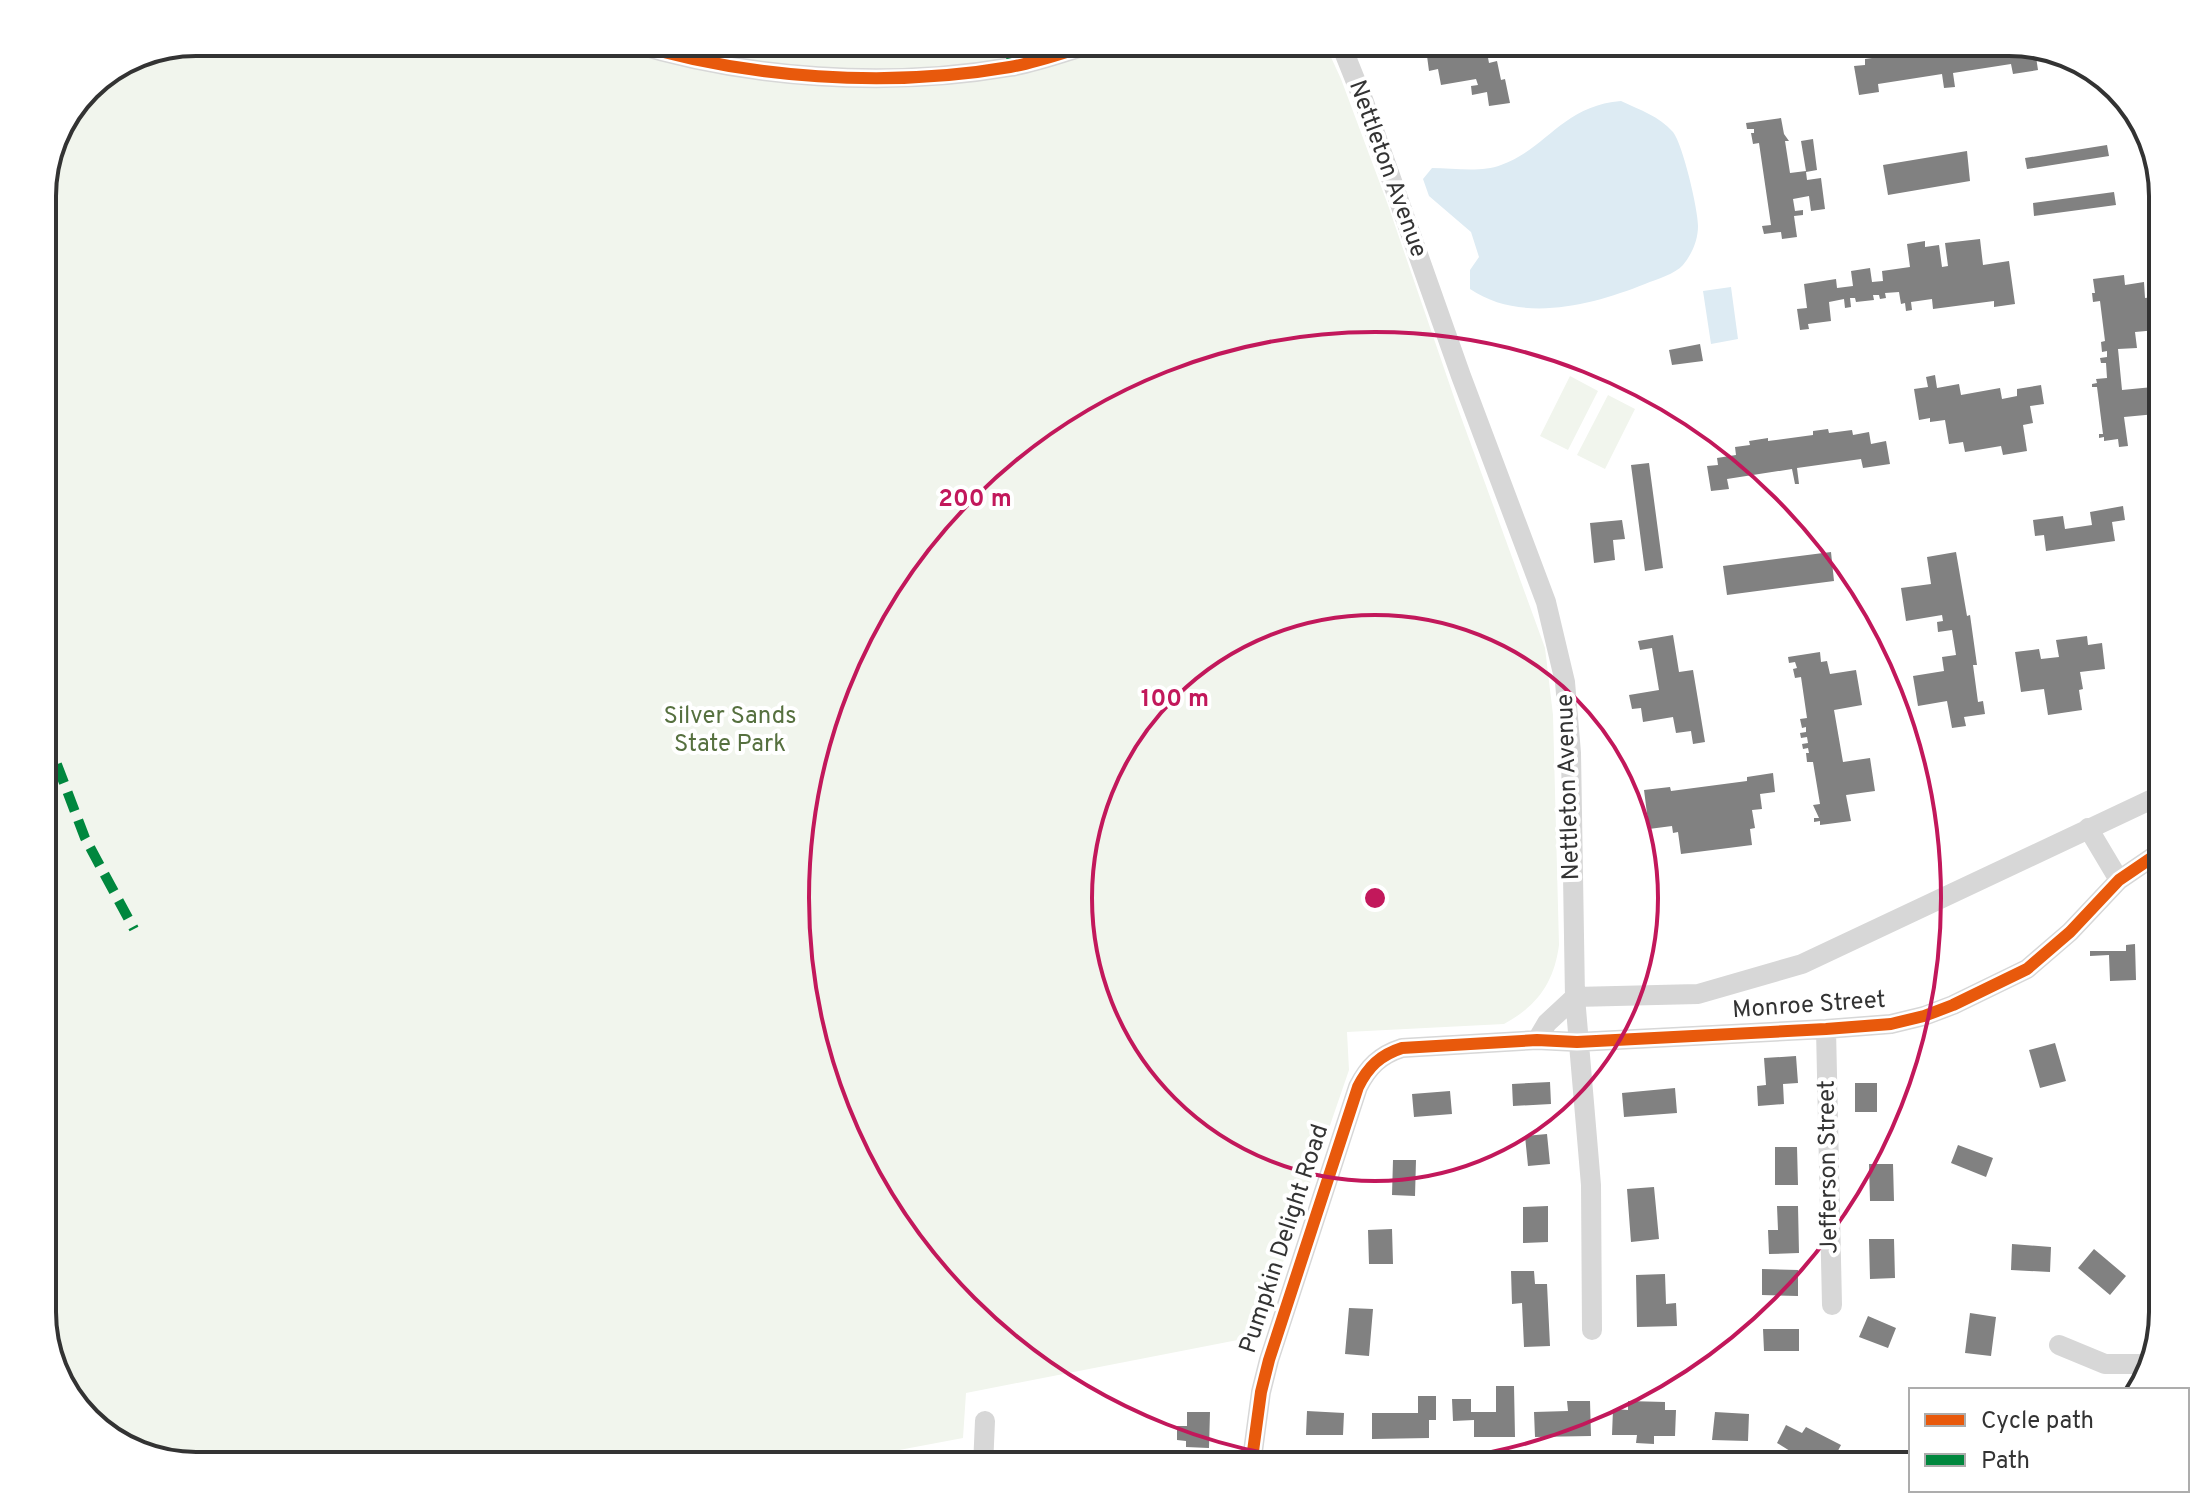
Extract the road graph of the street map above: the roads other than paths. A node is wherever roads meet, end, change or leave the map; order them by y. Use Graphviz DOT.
graph roads {
  1 [pos="683,56"];
  2 [pos="1050,56"];
  3 [pos="1346,56"];
  4 [pos="2149,800"];
  5 [pos="2088,828"];
  6 [pos="2149,860"];
  7 [pos="2119,880"];
  8 [pos="1575,997"];
  9 [pos="1826,1029"];
  10 [pos="1537,1040"];
  11 [pos="1577,1042"];
  12 [pos="1402,1048"];
  13 [pos="1832,1305"];
  14 [pos="1592,1330"];
  15 [pos="2059,1345"];
  16 [pos="2139,1364"];
  17 [pos="985,1421"];
  18 [pos="984,1452"];
  19 [pos="1253,1452"];
  1 -- 2 [label="street"];
  3 -- 8 [label="street, Nettleton Avenue"];
  4 -- 5 [label="street, Monroe Street"];
  5 -- 7 [label="street"];
  5 -- 8 [label="street, Monroe Street"];
  6 -- 7 [label="street, Monroe Street"];
  7 -- 9 [label="street, Monroe Street"];
  8 -- 10 [label="street"];
  8 -- 11 [label="street, Nettleton Avenue"];
  9 -- 11 [label="street, Monroe Street"];
  9 -- 13 [label="street, Jefferson Street"];
  10 -- 11 [label="street, Monroe Street"];
  10 -- 12 [label="street, Monroe Street"];
  11 -- 14 [label="street, Nettleton Avenue"];
  12 -- 19 [label="street, Pumpkin Delight Road"];
  15 -- 16 [label="street"];
  17 -- 18 [label="street"];
}
